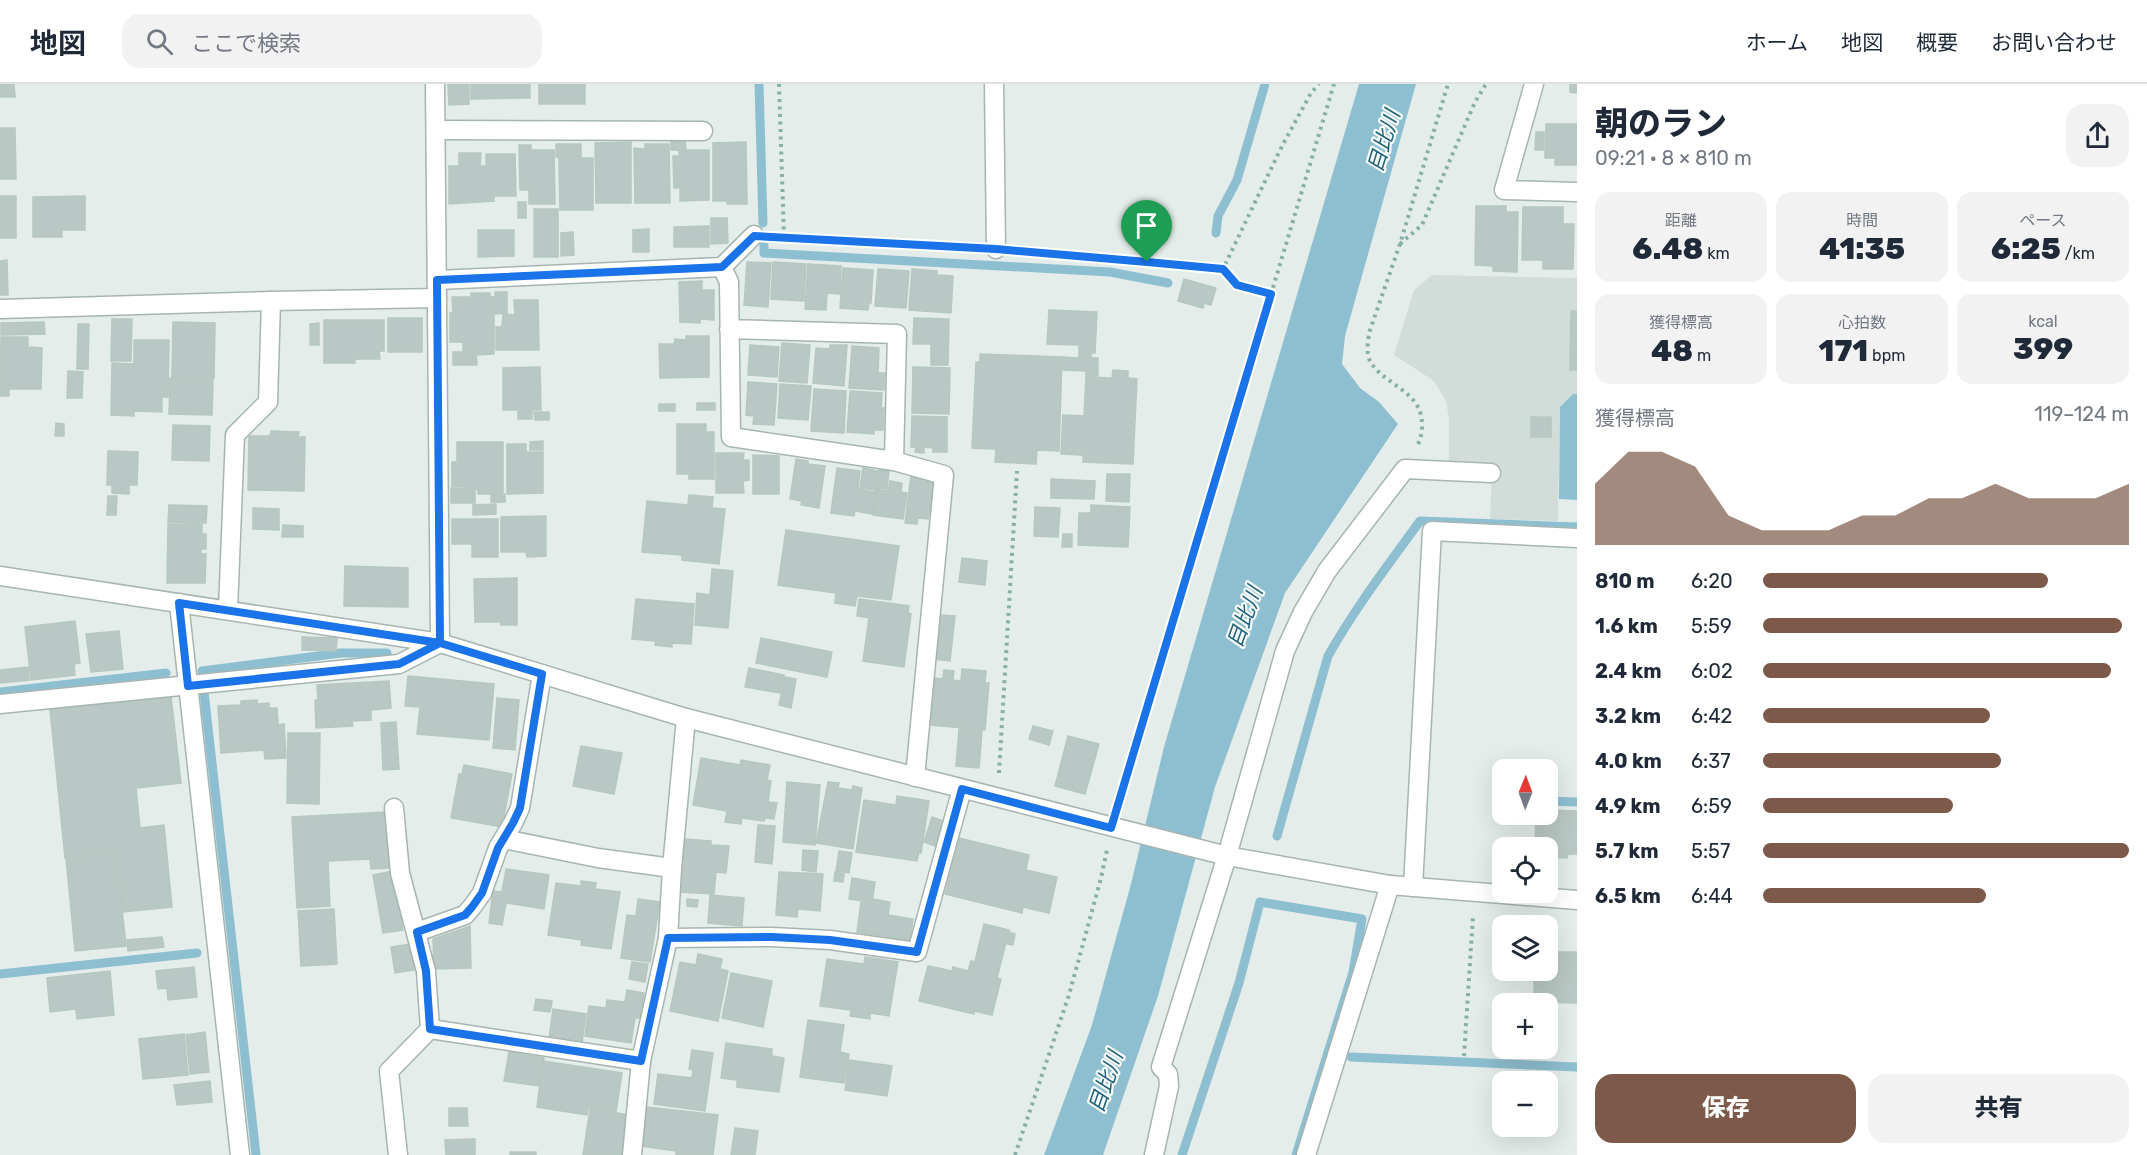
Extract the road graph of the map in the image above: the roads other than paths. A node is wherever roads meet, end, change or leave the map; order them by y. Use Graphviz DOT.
graph roads {
  1 [pos="435,84"];
  2 [pos="994,84"];
  3 [pos="1534,84"];
  4 [pos="436,130"];
  5 [pos="703,131"];
  6 [pos="1577,192"];
  7 [pos="754,236"];
  8 [pos="996,249"];
  9 [pos="722,267"];
  10 [pos="437,289"];
  11 [pos="271,300"];
  12 [pos="0,309"];
  13 [pos="729,329"];
  14 [pos="894,461"];
  15 [pos="1491,473"];
  16 [pos="1577,538"];
  17 [pos="0,576"];
  18 [pos="179,603"];
  19 [pos="228,610"];
  20 [pos="440,643"];
  21 [pos="542,674"];
  22 [pos="188,686"];
  23 [pos="0,704"];
  24 [pos="686,718"];
  25 [pos="915,777"];
  26 [pos="962,789"];
  27 [pos="394,808"];
  28 [pos="504,839"];
  29 [pos="1223,855"];
  30 [pos="672,868"];
  31 [pos="1390,885"];
  32 [pos="1413,887"];
  33 [pos="1577,900"];
  34 [pos="417,932"];
  35 [pos="668,938"];
  36 [pos="430,1029"];
  37 [pos="641,1061"];
  38 [pos="240,1155"];
  39 [pos="398,1155"];
  40 [pos="632,1155"];
  41 [pos="1154,1155"];
  42 [pos="1306,1155"];
  1 -- 4 [label="street"];
  2 -- 8 [label="street"];
  3 -- 6 [label="street"];
  4 -- 5 [label="street"];
  4 -- 10 [label="street"];
  7 -- 9 [label="street"];
  9 -- 10 [label="street"];
  9 -- 13 [label="street"];
  10 -- 11 [label="street"];
  10 -- 20 [label="street"];
  11 -- 12 [label="street"];
  11 -- 19 [label="street"];
  13 -- 14 [label="street"];
  13 -- 14 [label="street"];
  14 -- 25 [label="street"];
  15 -- 29 [label="street"];
  16 -- 32 [label="street"];
  17 -- 18 [label="street"];
  18 -- 19 [label="street"];
  18 -- 22 [label="street"];
  19 -- 20 [label="street"];
  20 -- 21 [label="street"];
  20 -- 22 [label="street"];
  21 -- 24 [label="street"];
  21 -- 28 [label="street"];
  22 -- 23 [label="street"];
  22 -- 38 [label="street"];
  24 -- 25 [label="street"];
  24 -- 30 [label="street"];
  25 -- 26 [label="street"];
  26 -- 29 [label="street"];
  26 -- 35 [label="street"];
  27 -- 34 [label="street"];
  28 -- 30 [label="street"];
  28 -- 34 [label="street"];
  29 -- 31 [label="street"];
  29 -- 41 [label="street"];
  30 -- 35 [label="street"];
  31 -- 32 [label="street"];
  31 -- 42 [label="street"];
  32 -- 33 [label="street"];
  34 -- 36 [label="street"];
  35 -- 37 [label="street"];
  36 -- 37 [label="street"];
  36 -- 39 [label="street"];
  37 -- 40 [label="street"];
}
